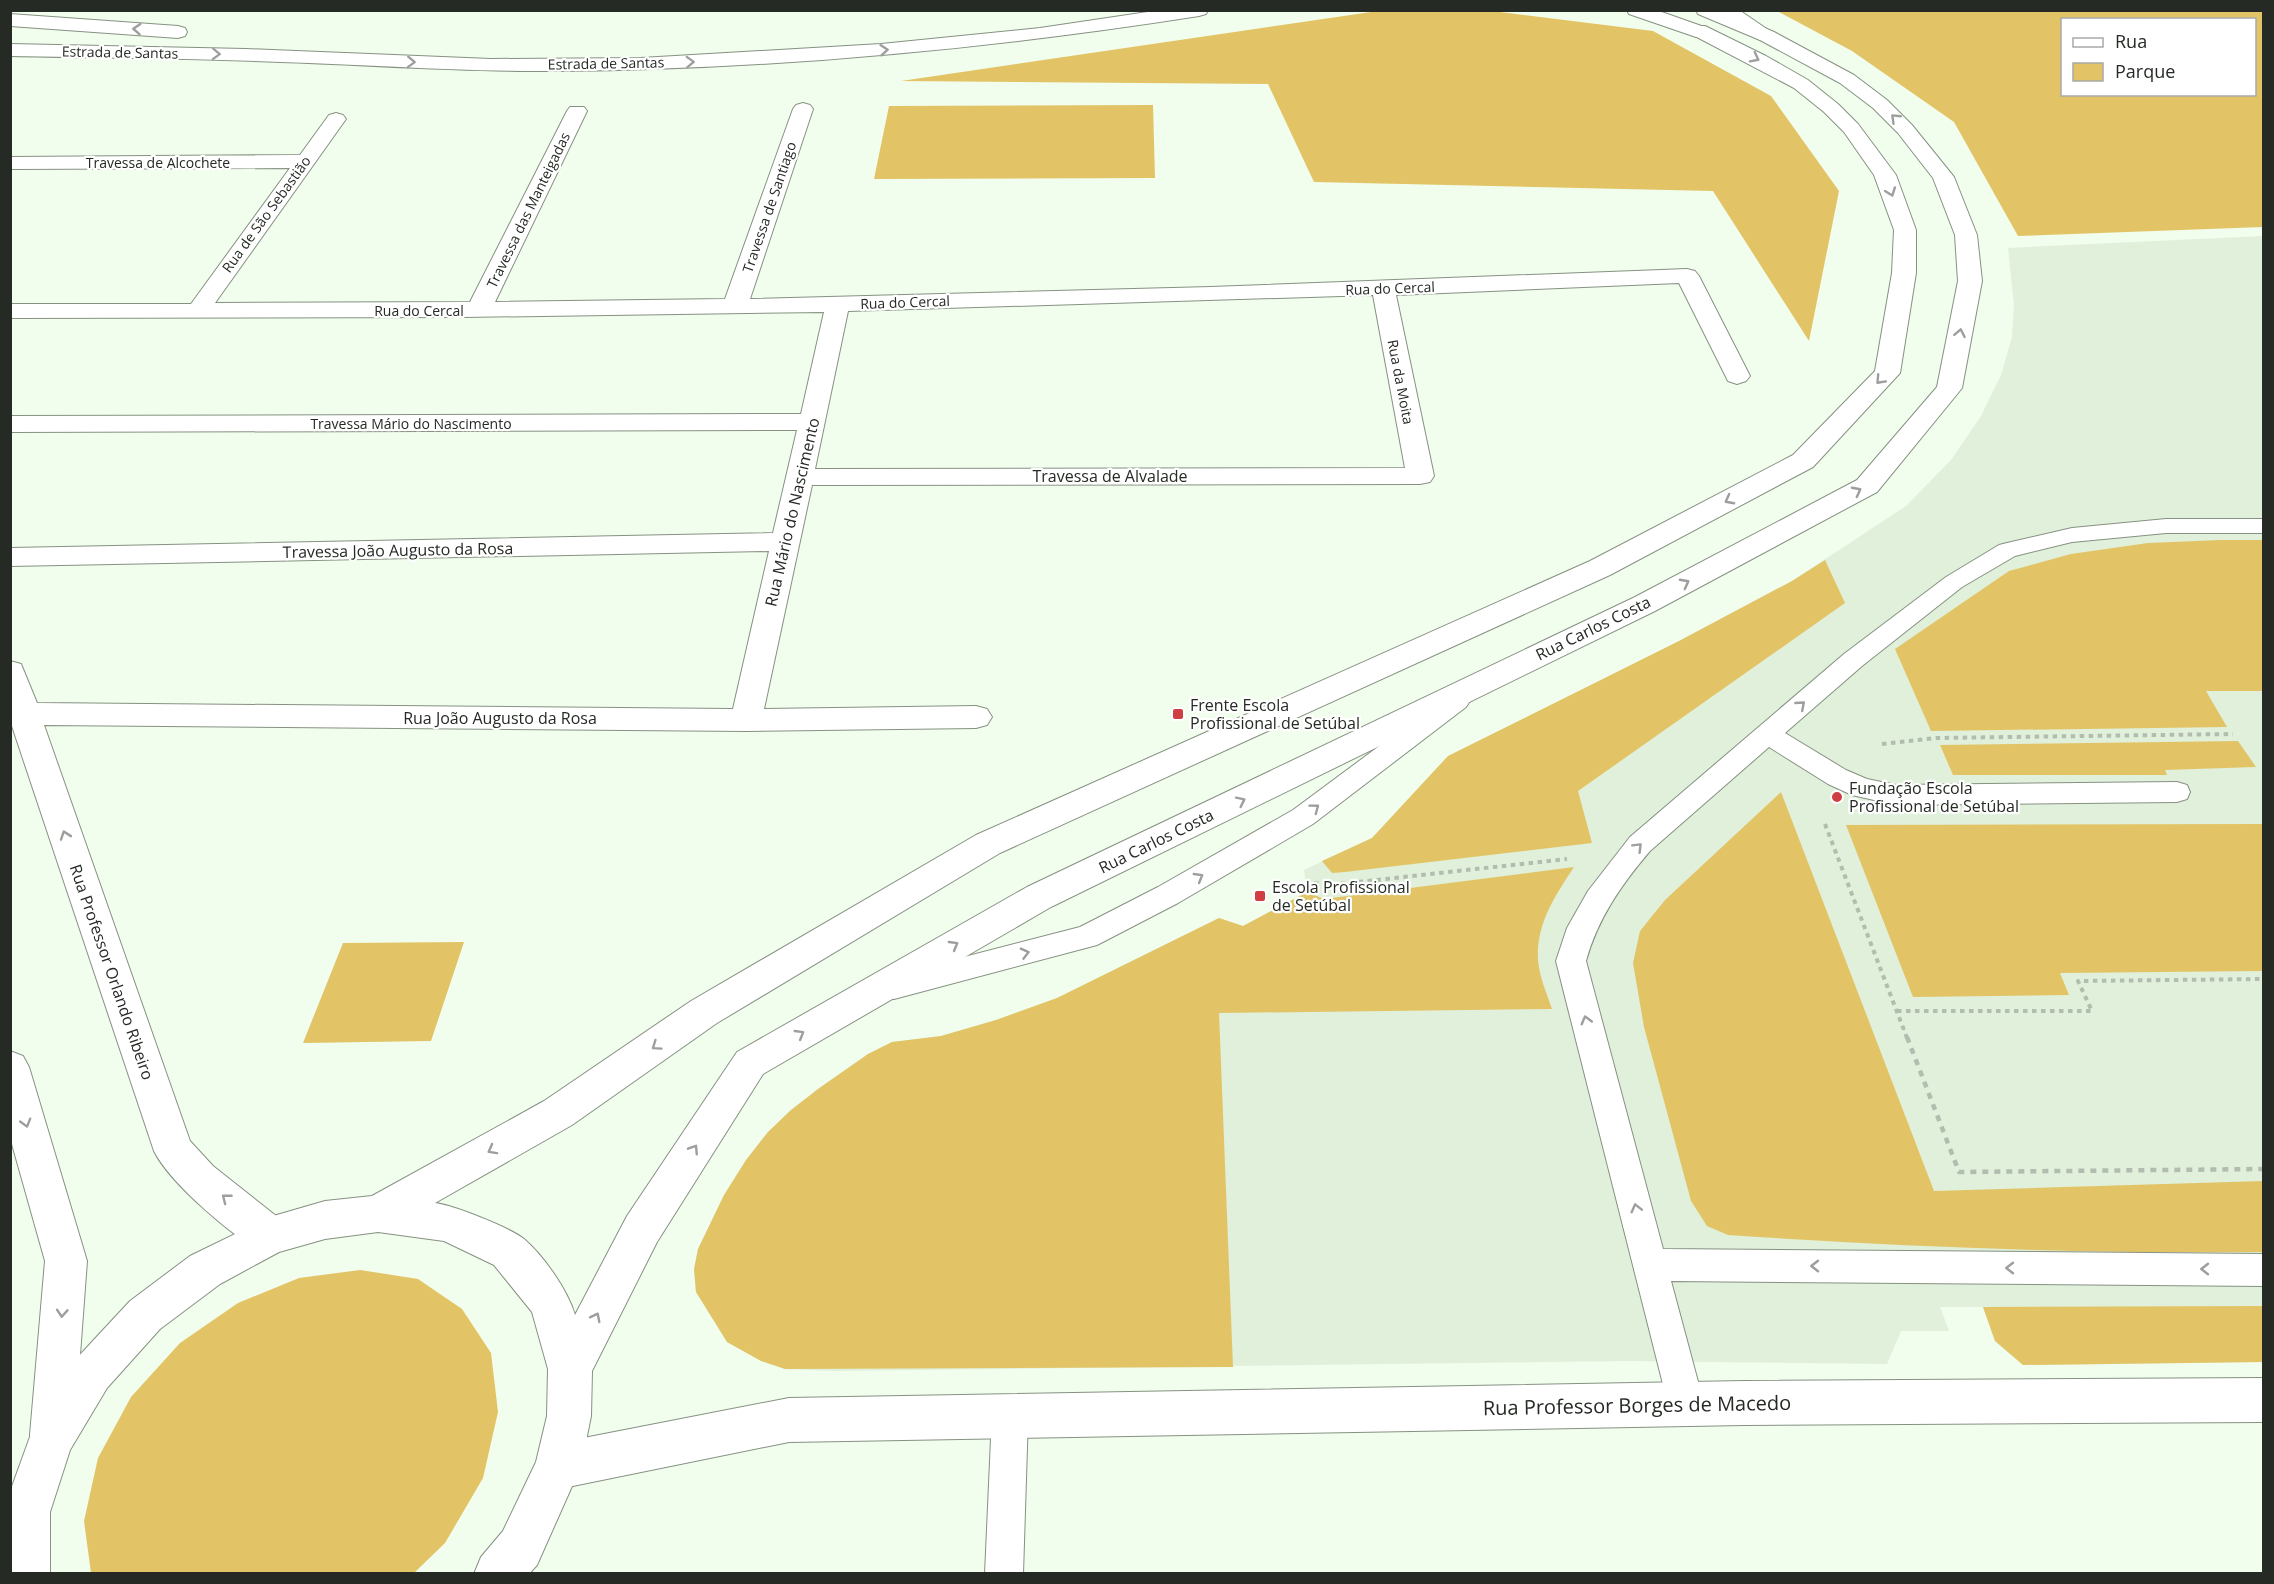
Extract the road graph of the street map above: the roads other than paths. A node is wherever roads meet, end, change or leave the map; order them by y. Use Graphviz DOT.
graph roads {
  1 [pos="1075,10"];
  2 [pos="1199,10"];
  3 [pos="1636,10"];
  4 [pos="1655,10"];
  5 [pos="1725,10"];
  6 [pos="10,20"];
  7 [pos="1704,22"];
  8 [pos="198,33"];
  9 [pos="1767,36"];
  10 [pos="569,46"];
  11 [pos="10,50"];
  12 [pos="803,109"];
  13 [pos="577,111"];
  14 [pos="336,119"];
  15 [pos="305,161"];
  16 [pos="10,163"];
  17 [pos="1383,288"];
  18 [pos="838,304"];
  19 [pos="735,306"];
  20 [pos="479,309"];
  21 [pos="10,311"];
  22 [pos="198,311"];
  23 [pos="1737,376"];
  24 [pos="812,422"];
  25 [pos="10,424"];
  26 [pos="1420,476"];
  27 [pos="800,477"];
  28 [pos="2264,526"];
  29 [pos="785,542"];
  30 [pos="10,557"];
  31 [pos="10,671"];
  32 [pos="1482,682"];
  33 [pos="23,714"];
  34 [pos="976,717"];
  35 [pos="746,720"];
  36 [pos="1767,734"];
  37 [pos="2178,792"];
  38 [pos="867,995"];
  39 [pos="10,1067"];
  40 [pos="378,1214"];
  41 [pos="270,1236"];
  42 [pos="1651,1265"];
  43 [pos="2264,1270"];
  44 [pos="570,1369"];
  45 [pos="2264,1400"];
  46 [pos="1686,1404"];
  47 [pos="1010,1416"];
  48 [pos="51,1439"];
  49 [pos="558,1466"];
  50 [pos="19,1523"];
  51 [pos="26,1574"];
  52 [pos="498,1574"];
  53 [pos="1004,1574"];
  1 -- 10 [label="street, Estrada de Santas"];
  11 -- 2 [label="street, Estrada de Santas, one-way"];
  3 -- 7 [label="street"];
  4 -- 7 [label="street, Rua Carlos Costa"];
  5 -- 9 [label="street"];
  8 -- 6 [label="street, Estrada de Santas, one-way"];
  7 -- 9 [label="street, Rua Carlos Costa"];
  7 -- 40 [label="street, Rua Carlos Costa, one-way"];
  32 -- 9 [label="street, Rua Carlos Costa, one-way"];
  12 -- 19 [label="street, Travessa de Santiago"];
  13 -- 20 [label="street, Travessa das Manteigadas"];
  14 -- 15 [label="street, Rua de São Sebastião"];
  15 -- 16 [label="street, Travessa de Alcochete"];
  15 -- 22 [label="street, Rua de São Sebastião"];
  17 -- 18 [label="street, Rua do Cercal"];
  17 -- 23 [label="street, Rua do Cercal"];
  17 -- 26 [label="street, Rua da Moita"];
  18 -- 19 [label="street, Rua do Cercal"];
  18 -- 24 [label="street, Rua Mário do Nascimento"];
  19 -- 20 [label="street, Rua do Cercal"];
  20 -- 22 [label="street, Rua do Cercal"];
  21 -- 22 [label="street, Rua do Cercal"];
  24 -- 25 [label="street, Travessa Mário do Nascimento"];
  24 -- 27 [label="street, Rua Mário do Nascimento"];
  26 -- 27 [label="street, Travessa de Alvalade"];
  27 -- 29 [label="street, Rua Mário do Nascimento"];
  36 -- 28 [label="lane, one-way"];
  29 -- 30 [label="street, Travessa João Augusto da Rosa"];
  29 -- 35 [label="street, Rua Mário do Nascimento"];
  31 -- 33 [label="street, Rua Professor Orlando Ribeiro"];
  38 -- 32 [label="street, Rua Carlos Costa, one-way"];
  38 -- 32 [label="lane, one-way"];
  33 -- 35 [label="street, Rua João Augusto da Rosa"];
  41 -- 33 [label="street, Rua Professor Orlando Ribeiro, one-way"];
  34 -- 35 [label="street, Rua João Augusto da Rosa"];
  36 -- 37 [label="lane"];
  42 -- 36 [label="lane, one-way"];
  44 -- 38 [label="street, Rua Carlos Costa, one-way"];
  39 -- 48 [label="street, one-way"];
  40 -- 41 [label="street"];
  40 -- 44 [label="street"];
  41 -- 48 [label="street"];
  43 -- 42 [label="lane, one-way"];
  42 -- 46 [label="lane"];
  44 -- 49 [label="street"];
  45 -- 46 [label="street, Rua Professor Borges de Macedo"];
  46 -- 47 [label="street, Rua Professor Borges de Macedo"];
  47 -- 49 [label="street, Rua Professor Borges de Macedo"];
  47 -- 53 [label="lane"];
  48 -- 50 [label="street"];
  49 -- 52 [label="street"];
  50 -- 51 [label="street"];
}
